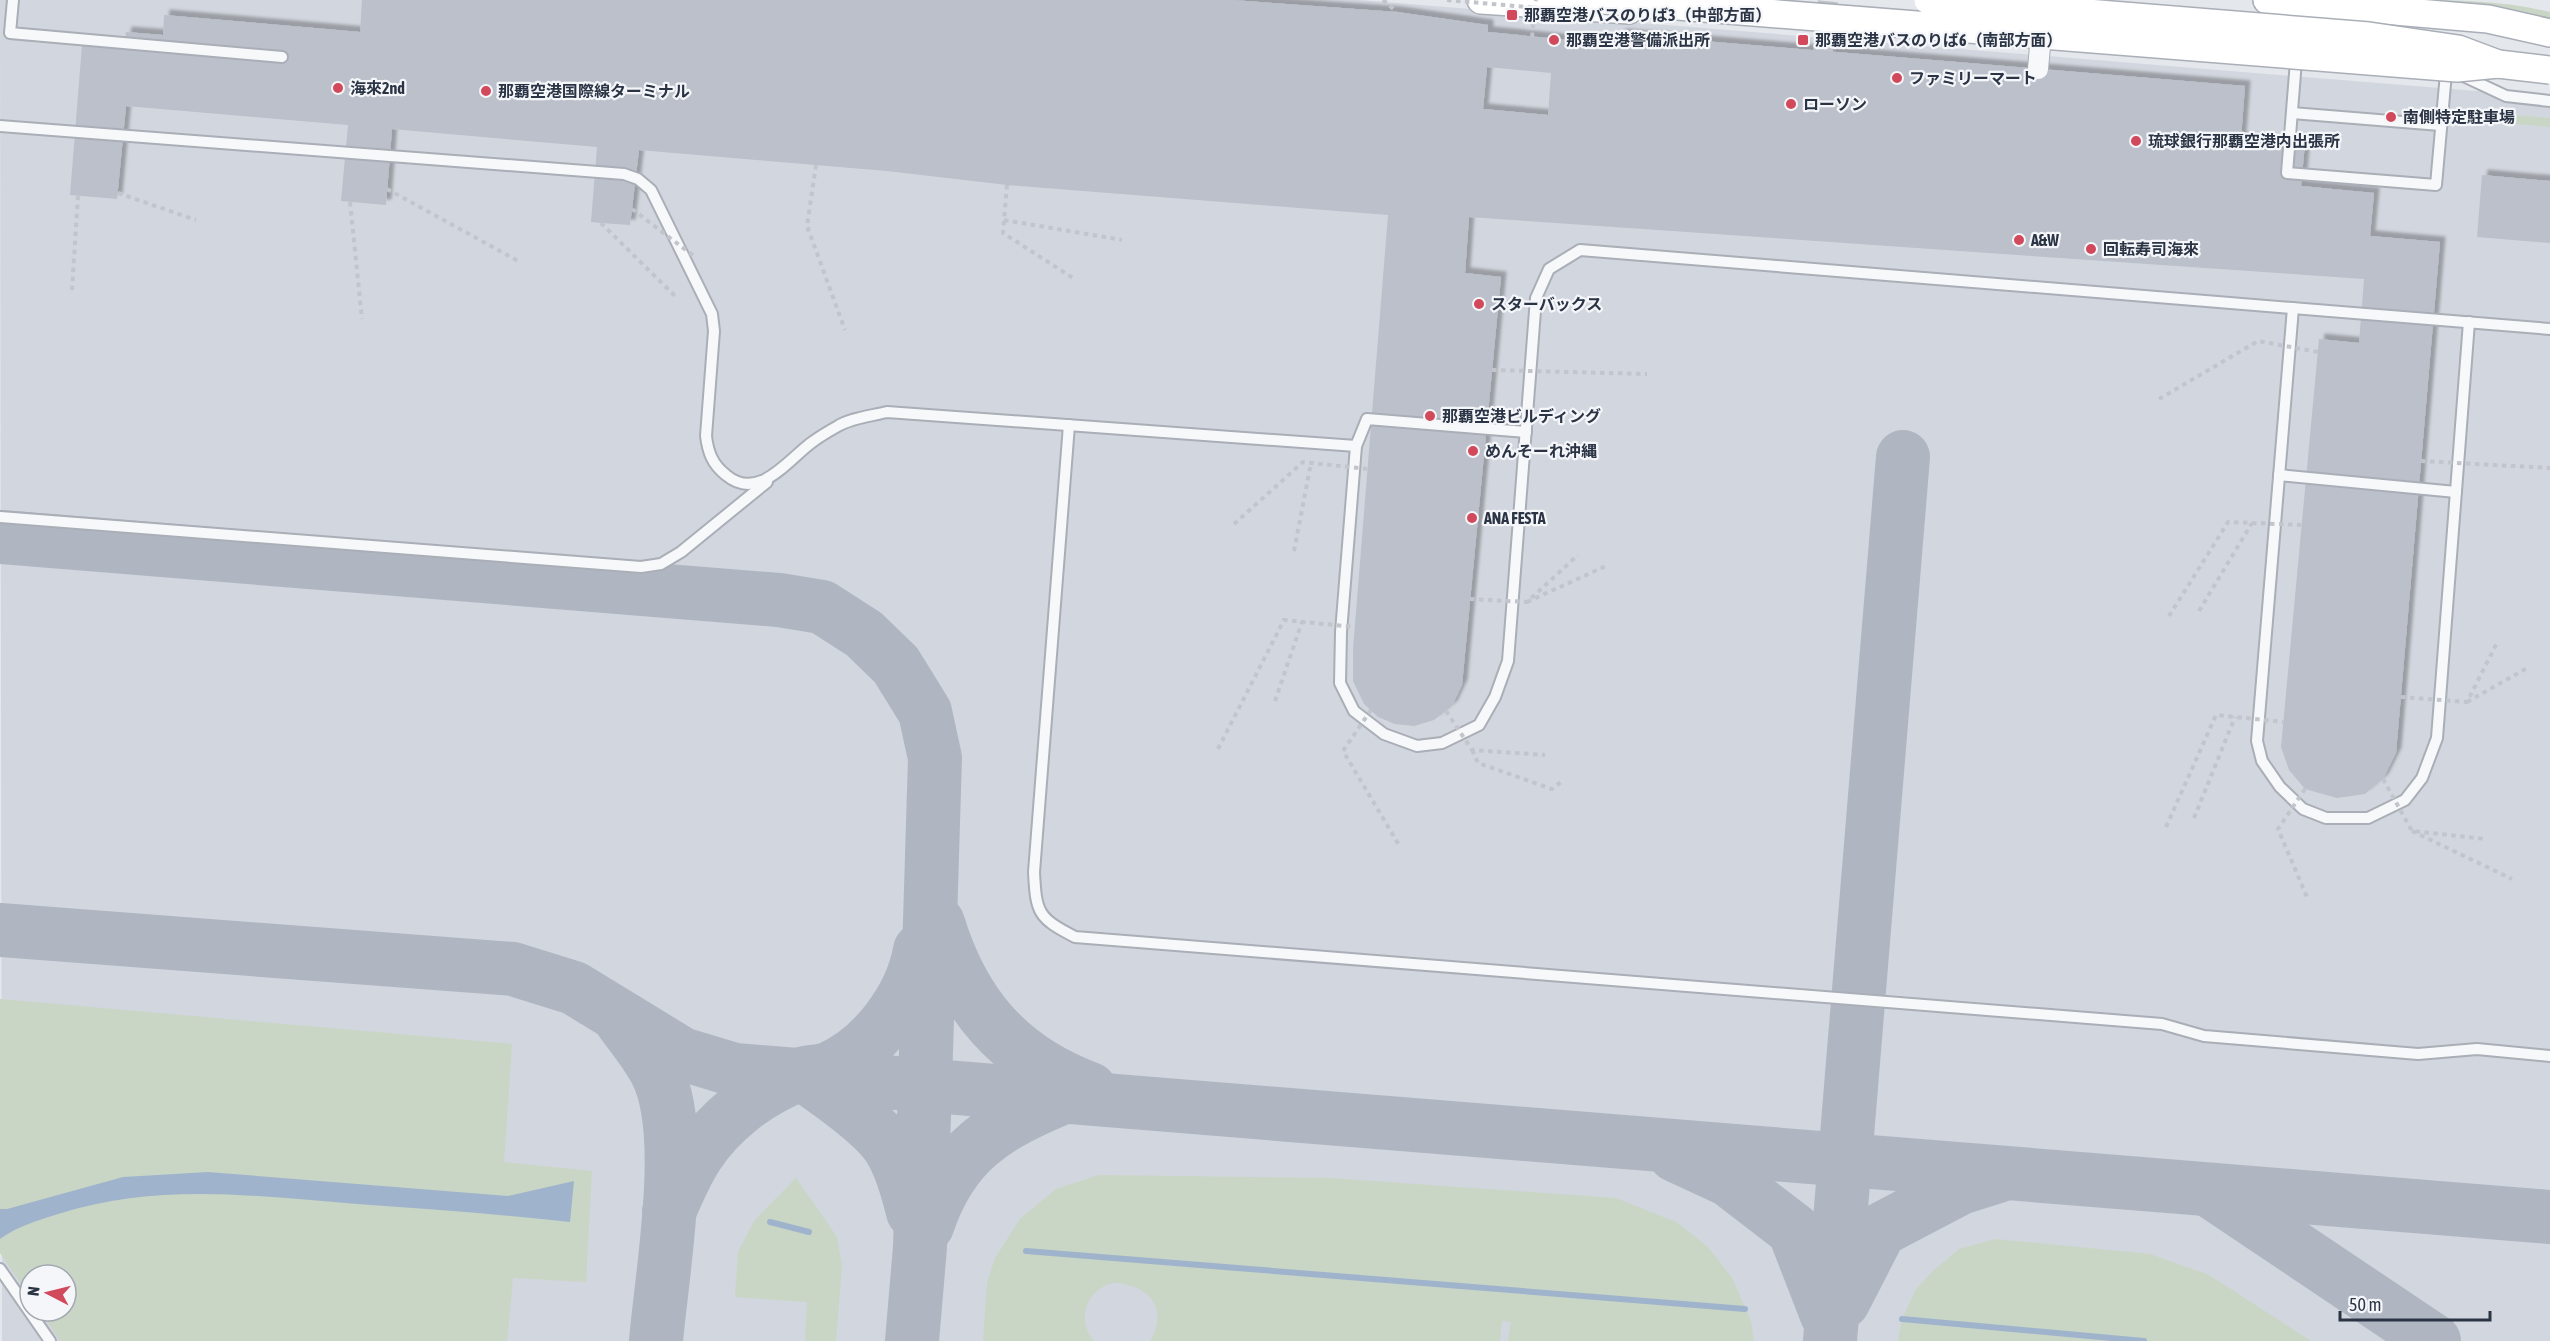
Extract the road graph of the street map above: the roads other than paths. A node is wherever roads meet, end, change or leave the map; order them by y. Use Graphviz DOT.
graph roads {
  1 [pos="13,0"];
  2 [pos="1481,0"];
  3 [pos="1603,0"];
  4 [pos="1928,0"];
  5 [pos="2043,0"];
  6 [pos="2267,0"];
  7 [pos="2550,33"];
  8 [pos="282,57"];
  9 [pos="2296,61"];
  10 [pos="2498,64"];
  11 [pos="2550,64"];
  12 [pos="2038,69"];
  13 [pos="2550,70"];
  14 [pos="2452,73"];
  15 [pos="2550,101"];
  16 [pos="2292,113"];
  17 [pos="2440,125"];
  18 [pos="0,126"];
  19 [pos="2293,308"];
  20 [pos="2469,322"];
  21 [pos="2550,329"];
  22 [pos="1069,425"];
  23 [pos="1526,432"];
  24 [pos="1356,446"];
  25 [pos="2279,475"];
  26 [pos="773,477"];
  27 [pos="2456,492"];
  28 [pos="0,517"];
  29 [pos="2550,1056"];
  30 [pos="0,1269"];
  31 [pos="50,1341"];
  1 -- 8 [label="lane"];
  2 -- 9 [label="street"];
  3 -- 10 [label="street, bridge"];
  4 -- 10 [label="street, bridge"];
  5 -- 12 [label="street, bridge"];
  6 -- 7 [label="street"];
  9 -- 14 [label="street"];
  9 -- 16 [label="lane"];
  10 -- 13 [label="street, bridge"];
  11 -- 14 [label="street"];
  14 -- 15 [label="lane"];
  14 -- 17 [label="lane"];
  16 -- 17 [label="lane"];
  16 -- 17 [label="lane"];
  18 -- 26 [label="lane"];
  19 -- 20 [label="lane"];
  19 -- 23 [label="lane"];
  19 -- 25 [label="lane"];
  20 -- 21 [label="lane"];
  20 -- 27 [label="lane"];
  22 -- 24 [label="lane"];
  22 -- 26 [label="lane"];
  22 -- 29 [label="lane"];
  23 -- 24 [label="lane"];
  23 -- 24 [label="lane"];
  25 -- 27 [label="lane"];
  25 -- 27 [label="lane"];
  26 -- 28 [label="lane"];
  30 -- 31 [label="lane"];
}
